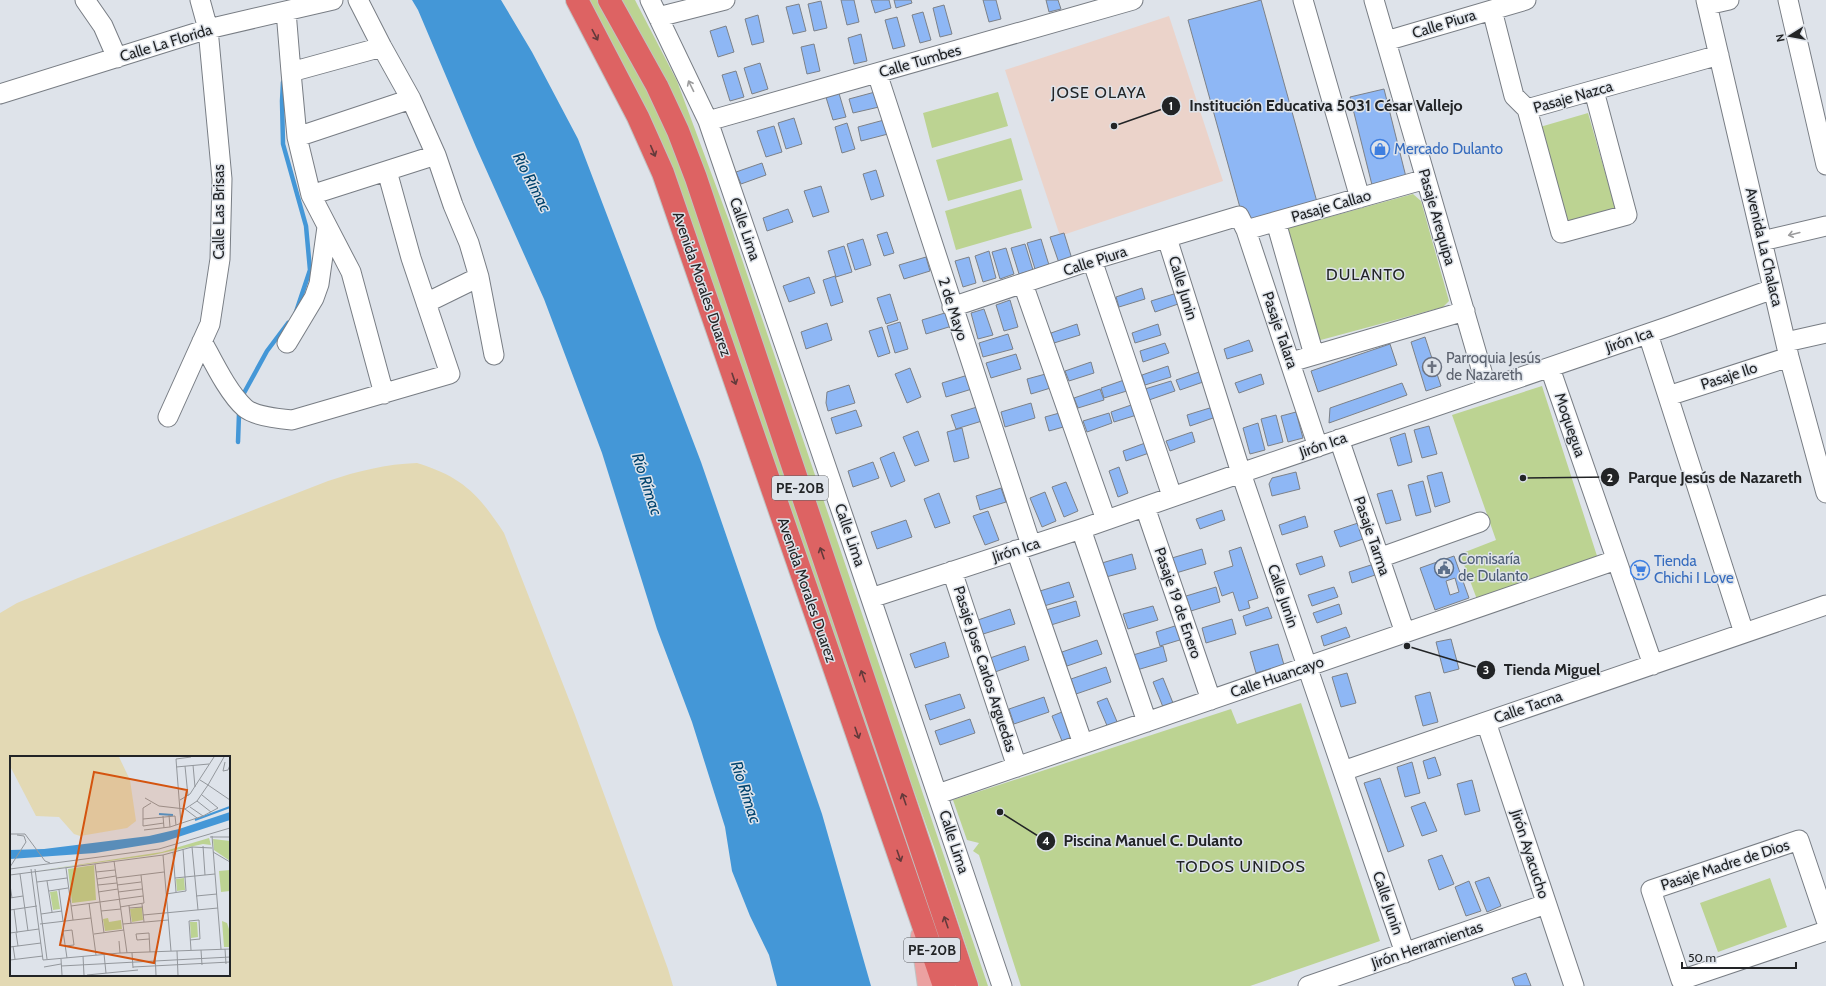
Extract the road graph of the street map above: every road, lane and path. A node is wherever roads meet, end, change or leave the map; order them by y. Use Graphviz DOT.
graph roads {
  1 [pos="85,0"];
  2 [pos="200,0"];
  3 [pos="333,0"];
  4 [pos="358,0"];
  5 [pos="577,0"];
  6 [pos="609,0"];
  7 [pos="650,0"];
  8 [pos="726,0"];
  9 [pos="1133,0"];
  10 [pos="1303,0"];
  11 [pos="1374,0"];
  12 [pos="1526,0"];
  13 [pos="1729,0"];
  14 [pos="1788,0"];
  15 [pos="1706,3"];
  16 [pos="1094,5"];
  17 [pos="1492,10"];
  18 [pos="286,11"];
  19 [pos="658,17"];
  20 [pos="208,29"];
  21 [pos="1386,41"];
  22 [pos="382,47"];
  23 [pos="1719,55"];
  24 [pos="117,58"];
  25 [pos="291,72"];
  26 [pos="876,73"];
  27 [pos="1594,91"];
  28 [pos="0,94"];
  29 [pos="411,99"];
  30 [pos="1527,109"];
  31 [pos="708,121"];
  32 [pos="297,137"];
  33 [pos="436,155"];
  34 [pos="1826,165"];
  35 [pos="387,171"];
  36 [pos="1426,179"];
  37 [pos="311,195"];
  38 [pos="1360,198"];
  39 [pos="1276,222"];
  40 [pos="1242,223"];
  41 [pos="1826,226"];
  42 [pos="327,227"];
  43 [pos="1167,238"];
  44 [pos="1762,242"];
  45 [pos="1092,260"];
  46 [pos="480,277"];
  47 [pos="1023,284"];
  48 [pos="1773,289"];
  49 [pos="426,303"];
  50 [pos="952,307"];
  51 [pos="1465,311"];
  52 [pos="1826,333"];
  53 [pos="1648,334"];
  54 [pos="202,341"];
  55 [pos="287,343"];
  56 [pos="1788,349"];
  57 [pos="1314,355"];
  58 [pos="494,356"];
  59 [pos="1291,362"];
  60 [pos="1550,368"];
  61 [pos="1487,389"];
  62 [pos="384,394"];
  63 [pos="1668,396"];
  64 [pos="168,417"];
  65 [pos="1339,439"];
  66 [pos="1318,447"];
  67 [pos="1241,473"];
  68 [pos="1826,493"];
  69 [pos="1172,496"];
  70 [pos="1145,507"];
  71 [pos="1106,520"];
  72 [pos="1480,522"];
  73 [pos="1081,530"];
  74 [pos="1024,548"];
  75 [pos="1379,558"];
  76 [pos="1616,560"];
  77 [pos="952,571"];
  78 [pos="871,598"];
  79 [pos="1826,605"];
  80 [pos="1405,633"];
  81 [pos="1744,633"];
  82 [pos="1652,665"];
  83 [pos="1307,666"];
  84 [pos="1211,700"];
  85 [pos="1147,722"];
  86 [pos="1486,722"];
  87 [pos="1083,744"];
  88 [pos="1017,766"];
  89 [pos="1343,771"];
  90 [pos="938,794"];
  91 [pos="1546,904"];
  92 [pos="919,913"];
  93 [pos="1826,920"];
  94 [pos="1826,931"];
  95 [pos="1405,953"];
  96 [pos="929,986"];
  97 [pos="944,986"];
  98 [pos="967,986"];
  99 [pos="1002,986"];
  100 [pos="1308,986"];
  101 [pos="1574,986"];
  1 -- 24 [label="street"];
  2 -- 20 [label="street, Calle Las Brisas"];
  3 -- 18 [label="street, Calle La Florida"];
  4 -- 22 [label="street"];
  5 -- 92 [label="highway, Avenida Morales Duarez / PE-20B, one-way"];
  98 -- 6 [label="highway, Avenida Morales Duarez / PE-20B, one-way"];
  7 -- 19 [label="street, Calle Lima"];
  8 -- 19 [label="street"];
  9 -- 16 [label="street, Calle Tumbes"];
  10 -- 38 [label="street"];
  11 -- 21 [label="street, Pasaje Arequipa"];
  12 -- 17 [label="street, Calle Piura"];
  13 -- 15 [label="street"];
  14 -- 34 [label="street"];
  15 -- 23 [label="street, Avenida La Chalaca"];
  16 -- 26 [label="street, Calle Tumbes"];
  17 -- 21 [label="street, Calle Piura"];
  17 -- 30 [label="street"];
  18 -- 20 [label="street, Calle La Florida"];
  18 -- 25 [label="street"];
  31 -- 19 [label="street, Calle Lima, one-way"];
  20 -- 24 [label="street, Calle La Florida"];
  20 -- 54 [label="street, Calle Las Brisas"];
  21 -- 36 [label="street, Pasaje Arequipa"];
  22 -- 25 [label="street"];
  22 -- 29 [label="street"];
  23 -- 27 [label="street, Pasaje Nazca"];
  23 -- 44 [label="street, Avenida La Chalaca"];
  24 -- 28 [label="street, Calle La Florida"];
  25 -- 32 [label="street"];
  26 -- 31 [label="street, Calle Tumbes"];
  26 -- 50 [label="street, 2 de Mayo"];
  27 -- 30 [label="street, Pasaje Nazca"];
  27 -- 30 [label="street, Pasaje Nazca"];
  29 -- 32 [label="street"];
  29 -- 33 [label="street"];
  31 -- 78 [label="street, Calle Lima"];
  32 -- 37 [label="street"];
  33 -- 35 [label="street"];
  33 -- 46 [label="street"];
  35 -- 37 [label="street"];
  35 -- 49 [label="street"];
  36 -- 38 [label="street, Pasaje Callao"];
  36 -- 51 [label="street, Pasaje Arequipa"];
  37 -- 42 [label="street"];
  38 -- 39 [label="street, Pasaje Callao"];
  39 -- 40 [label="street, Calle Piura"];
  39 -- 57 [label="street, Pasaje Callao"];
  40 -- 43 [label="street, Calle Piura"];
  40 -- 59 [label="street, Pasaje Talara"];
  41 -- 44 [label="street, one-way"];
  42 -- 55 [label="street"];
  42 -- 62 [label="street"];
  43 -- 45 [label="street, Calle Piura"];
  43 -- 67 [label="street, Calle Junin"];
  44 -- 48 [label="street, Avenida La Chalaca"];
  45 -- 47 [label="street, Calle Piura"];
  45 -- 69 [label="street"];
  46 -- 49 [label="street"];
  46 -- 58 [label="street"];
  47 -- 50 [label="street, Calle Piura"];
  47 -- 71 [label="street"];
  48 -- 53 [label="street, Jirón Ica"];
  48 -- 56 [label="street, Avenida La Chalaca"];
  49 -- 62 [label="street"];
  50 -- 74 [label="street, 2 de Mayo"];
  51 -- 57 [label="street"];
  51 -- 61 [label="street, Pasaje Arequipa"];
  52 -- 56 [label="street, Pasaje Ilo"];
  53 -- 60 [label="street, Jirón Ica"];
  53 -- 63 [label="street"];
  54 -- 62 [label="street"];
  54 -- 64 [label="street, Calle Las Brisas"];
  56 -- 63 [label="street, Pasaje Ilo"];
  56 -- 68 [label="street, Avenida La Chalaca"];
  57 -- 59 [label="street"];
  59 -- 66 [label="street, Pasaje Talara"];
  60 -- 61 [label="street, Jirón Ica"];
  60 -- 76 [label="street, Moquegua"];
  61 -- 65 [label="street, Jirón Ica"];
  63 -- 81 [label="street"];
  65 -- 66 [label="street, Jirón Ica"];
  65 -- 75 [label="street, Pasaje Tarma"];
  66 -- 67 [label="street, Jirón Ica"];
  67 -- 69 [label="street, Jirón Ica"];
  67 -- 83 [label="street, Calle Junin"];
  69 -- 70 [label="street, Jirón Ica"];
  70 -- 71 [label="street, Jirón Ica"];
  70 -- 84 [label="street, Pasaje 19 de Enero"];
  71 -- 73 [label="street, Jirón Ica"];
  72 -- 75 [label="street"];
  73 -- 74 [label="street, Jirón Ica"];
  73 -- 85 [label="street"];
  74 -- 77 [label="street, Jirón Ica"];
  74 -- 87 [label="street, 2 de Mayo"];
  75 -- 80 [label="street, Pasaje Tarma"];
  76 -- 80 [label="street, Calle Huancayo"];
  76 -- 82 [label="street, Moquegua"];
  77 -- 78 [label="street, Jirón Ica"];
  77 -- 88 [label="street, Pasaje Jose Carlos Arguedas"];
  78 -- 90 [label="street, Calle Lima"];
  79 -- 81 [label="street, Calle Tacna"];
  80 -- 83 [label="street, Calle Huancayo"];
  81 -- 82 [label="street, Calle Tacna"];
  82 -- 86 [label="street, Calle Tacna"];
  83 -- 84 [label="street, Calle Huancayo"];
  83 -- 89 [label="street, Calle Junin"];
  84 -- 85 [label="street, Calle Huancayo"];
  85 -- 87 [label="street, Calle Huancayo"];
  86 -- 89 [label="street, Calle Tacna"];
  86 -- 91 [label="street, Jirón Ayacucho"];
  87 -- 88 [label="street, Calle Huancayo"];
  88 -- 90 [label="street, Calle Huancayo"];
  89 -- 95 [label="street, Calle Junin"];
  90 -- 99 [label="street, Calle Lima"];
  91 -- 95 [label="street, Jirón Herramientas"];
  91 -- 101 [label="street, Jirón Ayacucho"];
  92 -- 96 [label="main road"];
  92 -- 97 [label="highway, Avenida Morales Duarez / PE-20B"];
  93 -- 94 [label="street, Pasaje Madre de Dios"];
  95 -- 100 [label="street, Jirón Herramientas"];
}
